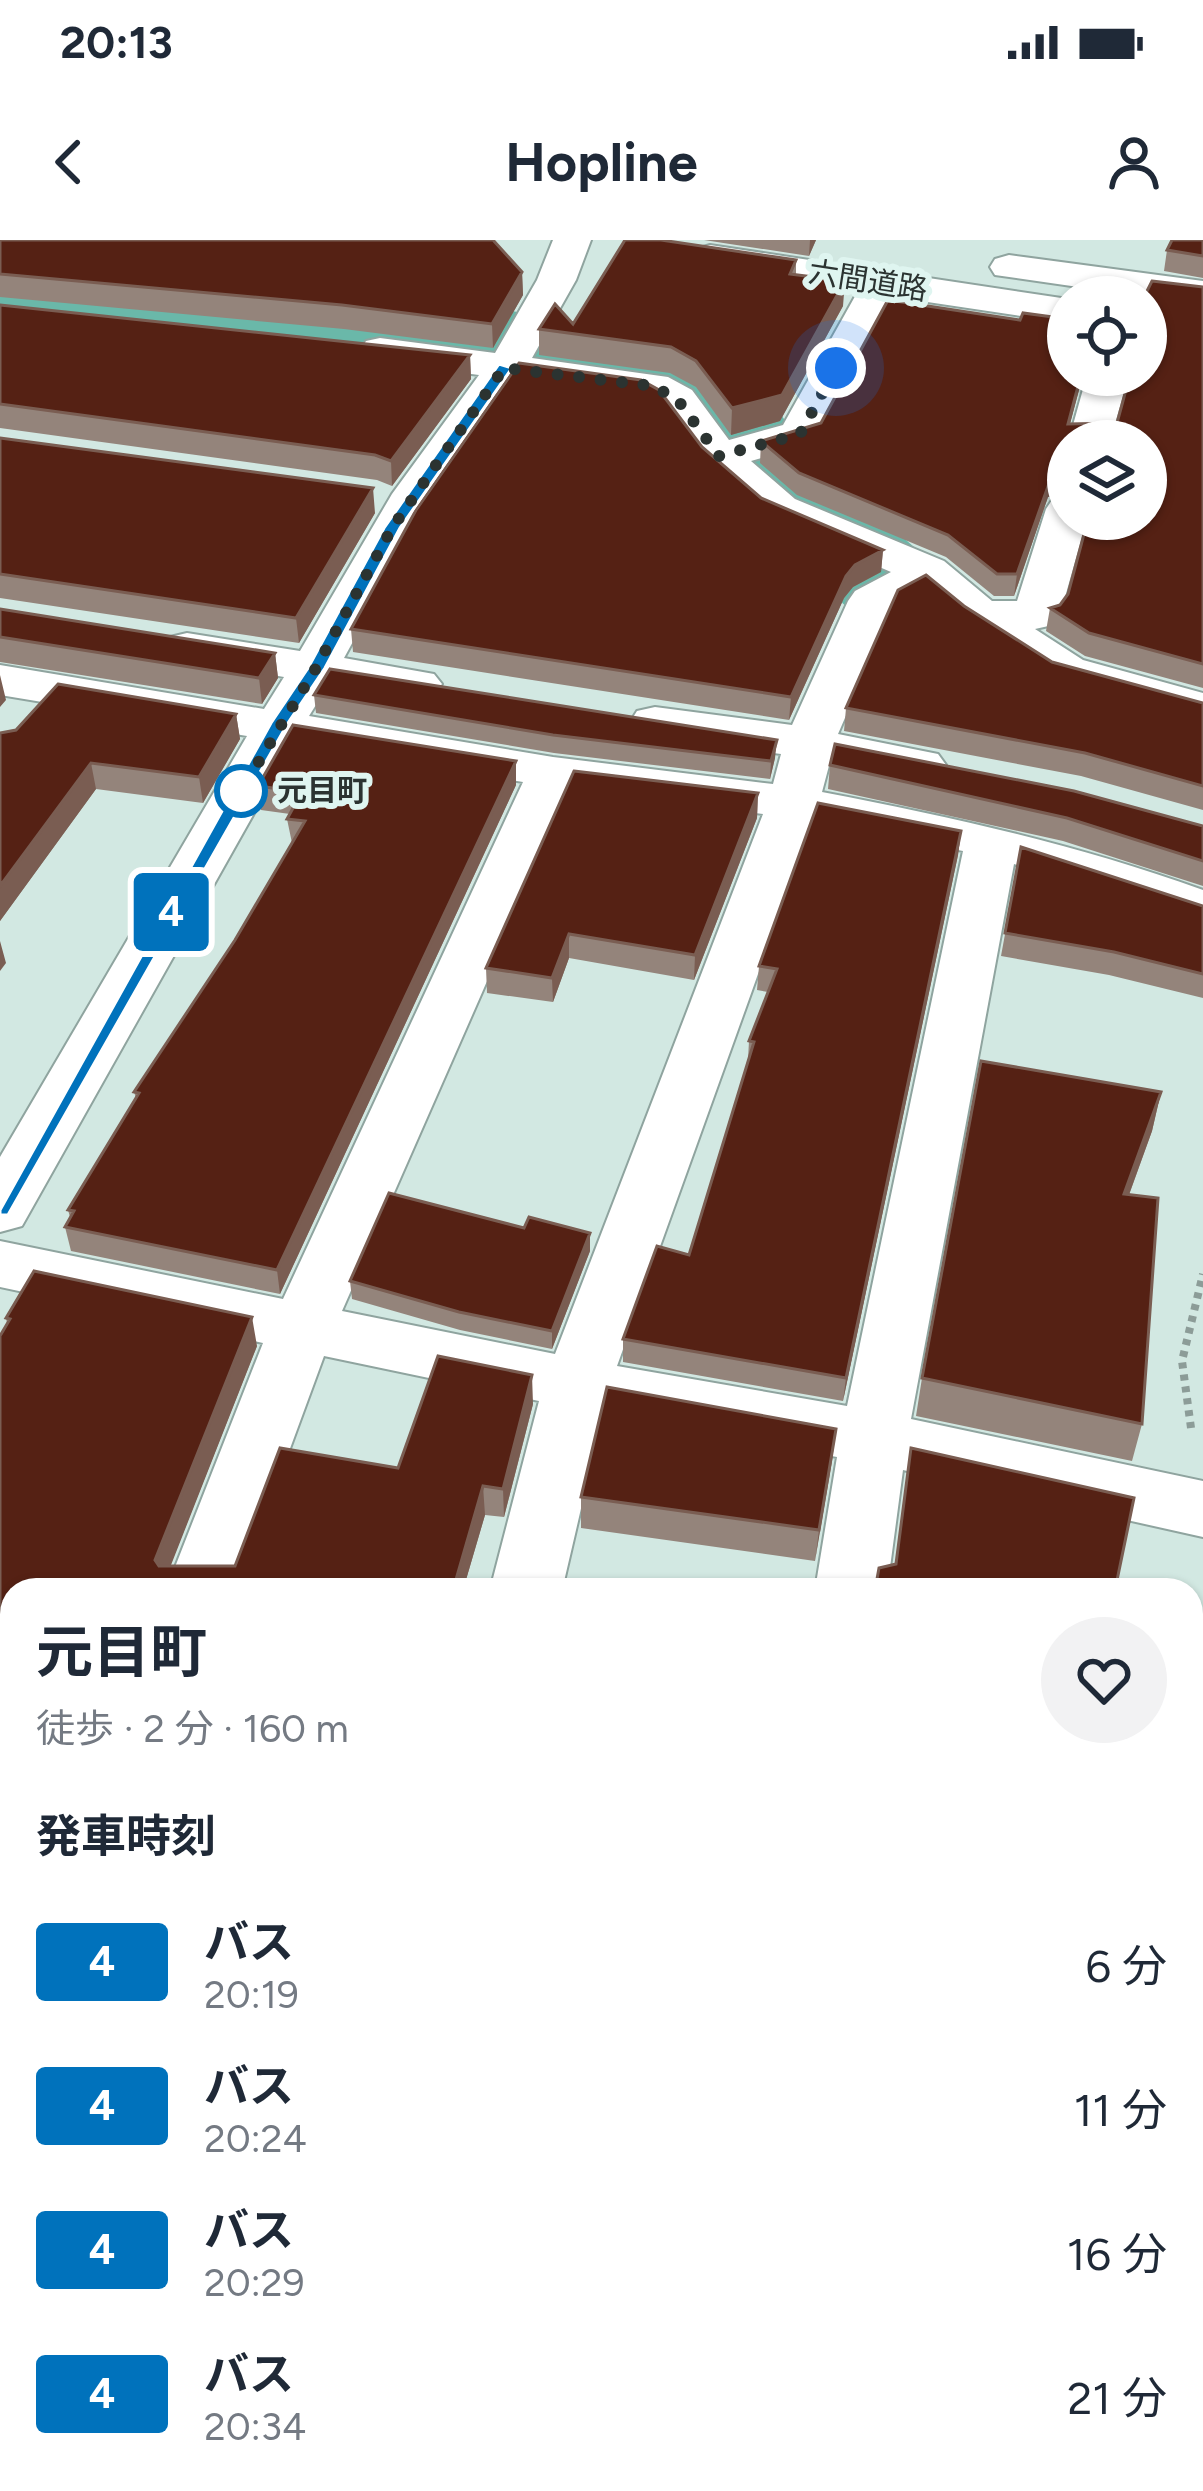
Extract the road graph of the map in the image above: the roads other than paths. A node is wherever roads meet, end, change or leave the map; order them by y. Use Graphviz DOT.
graph roads {
  1 [pos="572,240"];
  2 [pos="815,240"];
  3 [pos="666,250"];
  4 [pos="871,257"];
  5 [pos="1203,293"];
  6 [pos="1047,305"];
  7 [pos="1167,323"];
  8 [pos="1203,327"];
  9 [pos="343,345"];
  10 [pos="518,349"];
  11 [pos="722,456"];
  12 [pos="1059,540"];
  13 [pos="904,584"];
  14 [pos="980,614"];
  15 [pos="136,638"];
  16 [pos="316,668"];
  17 [pos="453,690"];
  18 [pos="6,704"];
  19 [pos="1203,709"];
  20 [pos="613,716"];
  21 [pos="280,723"];
  22 [pos="808,743"];
  23 [pos="553,772"];
  24 [pos="967,774"];
  25 [pos="794,802"];
  26 [pos="992,842"];
  27 [pos="1203,909"];
  28 [pos="0,1210"];
  29 [pos="0,1264"];
  30 [pos="302,1327"];
  31 [pos="577,1384"];
  32 [pos="874,1437"];
  33 [pos="1203,1510"];
  34 [pos="207,1578"];
  35 [pos="529,1578"];
  36 [pos="852,1578"];
  1 -- 10 [label="street"];
  2 -- 4 [label="street, 六間道路"];
  3 -- 4 [label="street, 六間道路"];
  4 -- 5 [label="street, 六間道路"];
  4 -- 6 [label="street, 六間道路"];
  4 -- 11 [label="street"];
  7 -- 8 [label="street"];
  9 -- 10 [label="street"];
  10 -- 11 [label="street"];
  10 -- 16 [label="street"];
  11 -- 13 [label="street"];
  12 -- 14 [label="street"];
  13 -- 14 [label="street"];
  13 -- 22 [label="street"];
  14 -- 19 [label="street"];
  15 -- 16 [label="street"];
  16 -- 17 [label="street"];
  16 -- 21 [label="street"];
  18 -- 21 [label="street"];
  20 -- 22 [label="street"];
  21 -- 23 [label="street"];
  21 -- 28 [label="street"];
  22 -- 24 [label="street"];
  22 -- 25 [label="street"];
  23 -- 25 [label="street"];
  23 -- 30 [label="street"];
  25 -- 26 [label="street"];
  25 -- 31 [label="street"];
  26 -- 27 [label="street"];
  26 -- 32 [label="street"];
  29 -- 30 [label="street"];
  30 -- 31 [label="street"];
  30 -- 34 [label="street"];
  31 -- 32 [label="street"];
  31 -- 35 [label="street"];
  32 -- 33 [label="street"];
  32 -- 36 [label="street"];
}
